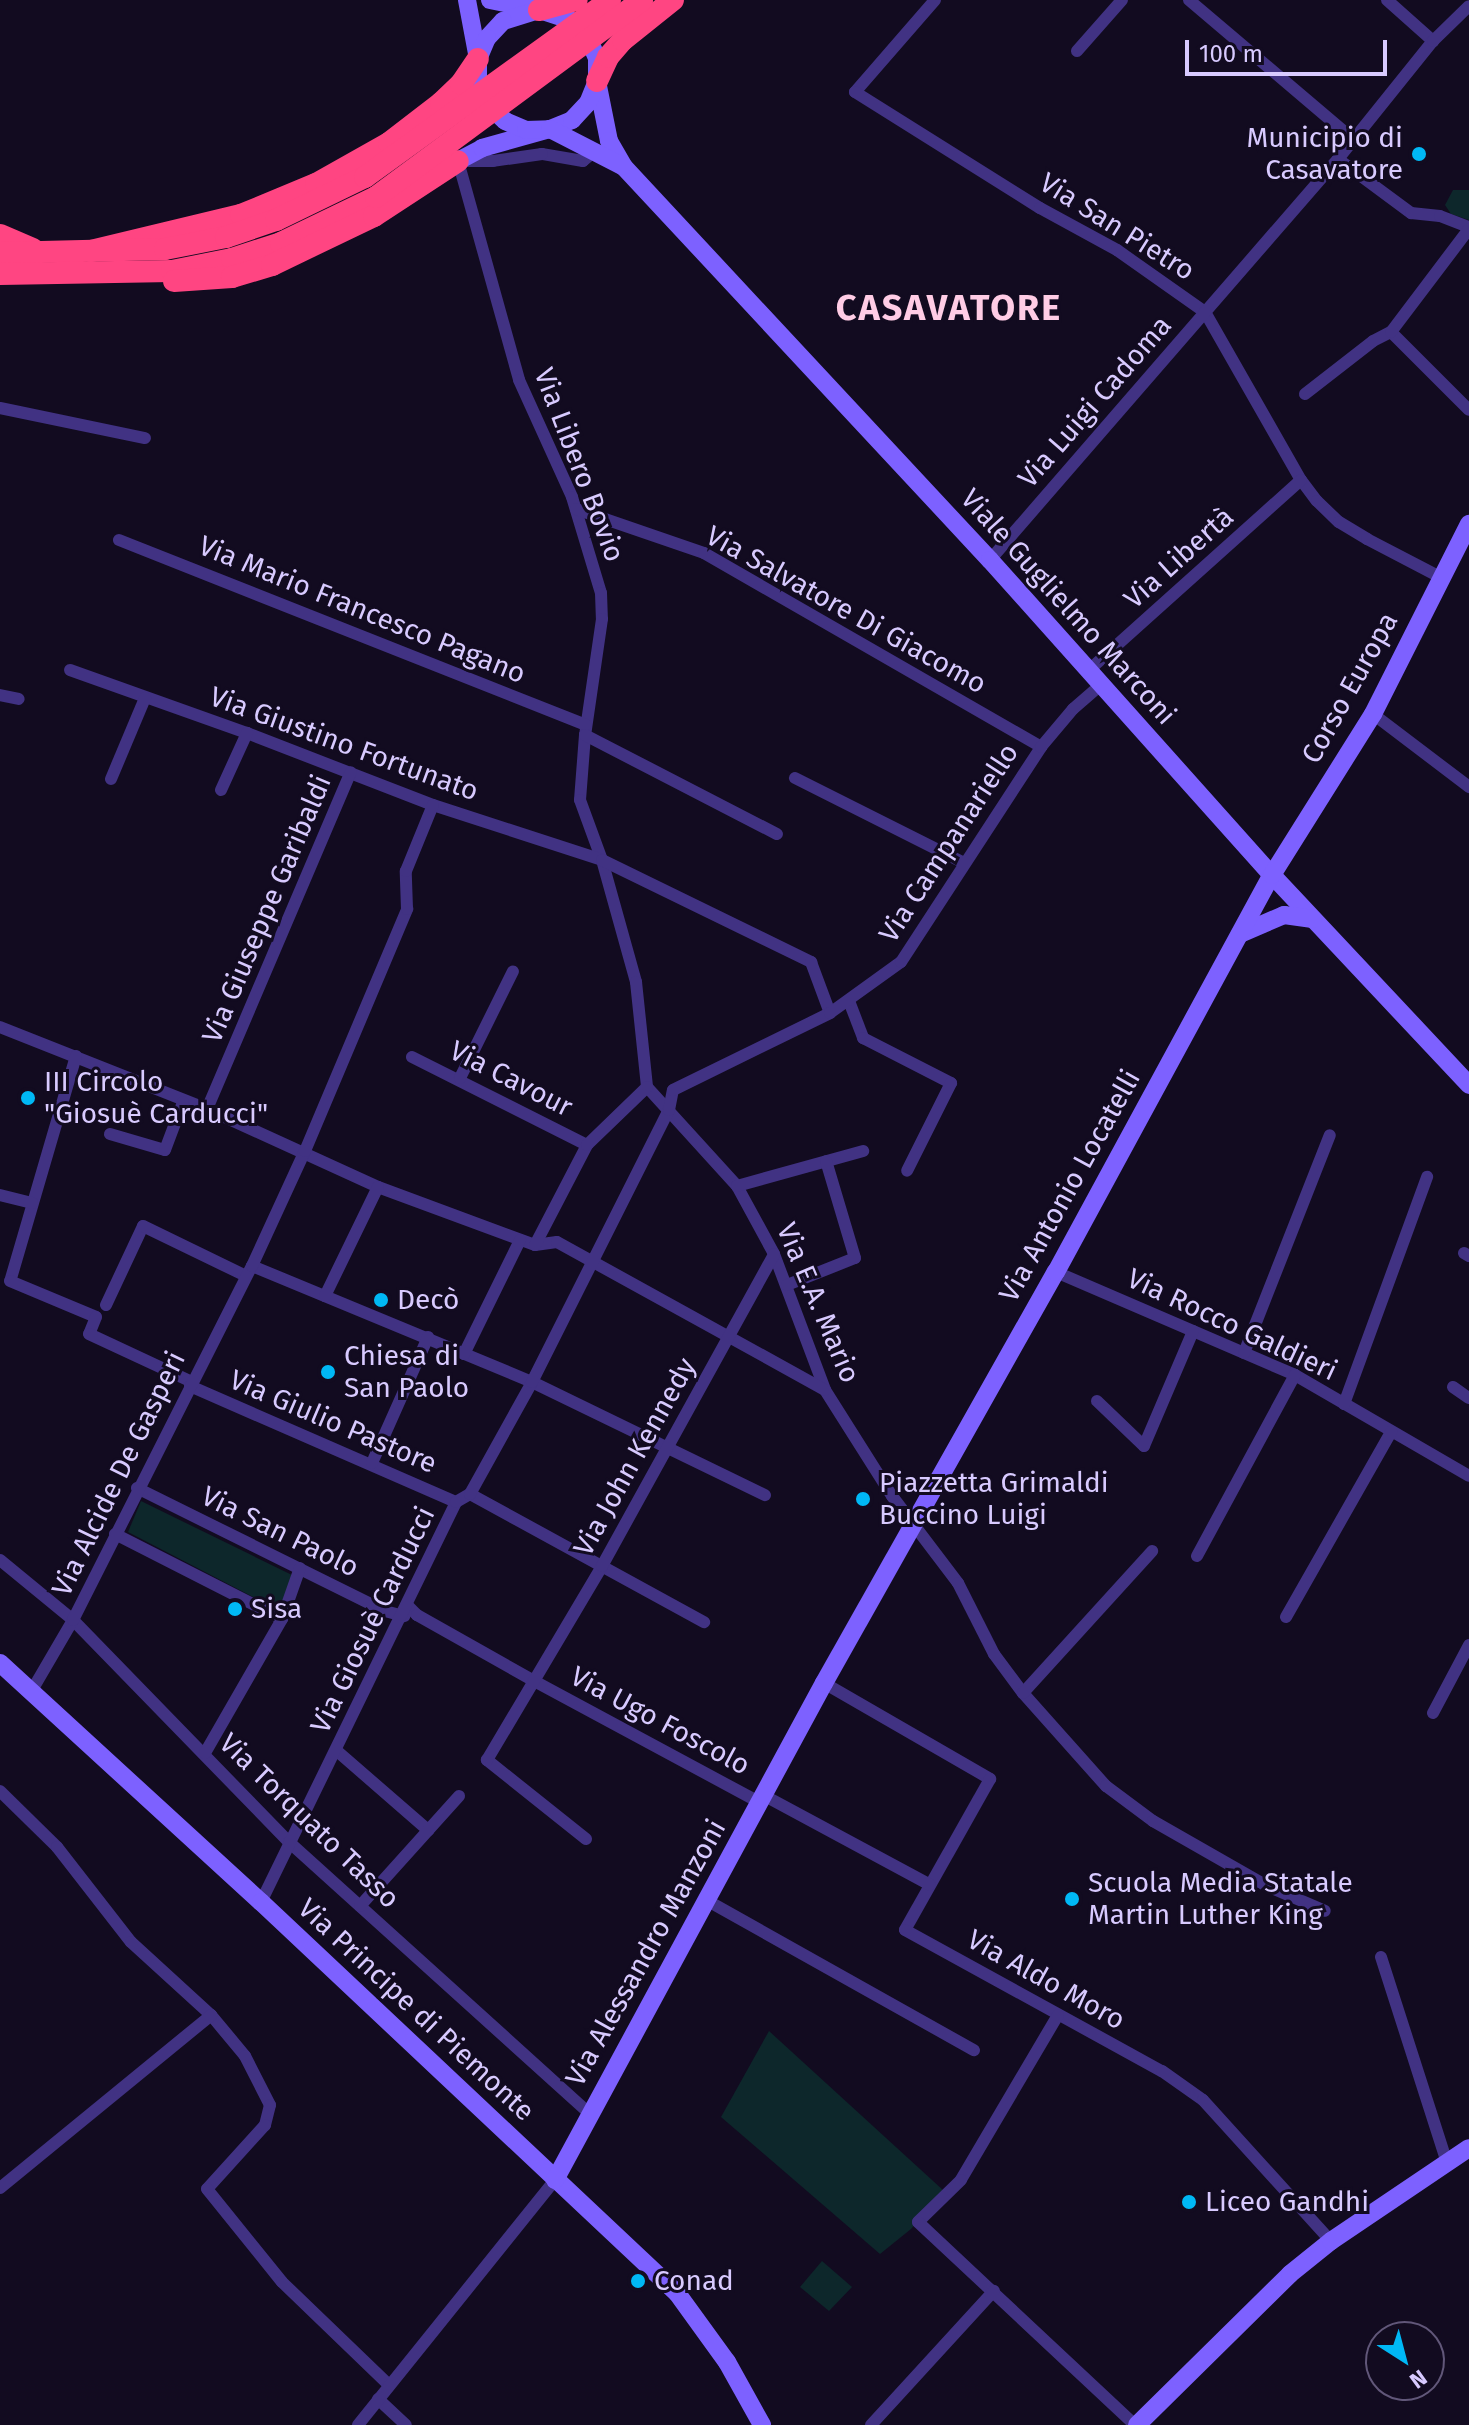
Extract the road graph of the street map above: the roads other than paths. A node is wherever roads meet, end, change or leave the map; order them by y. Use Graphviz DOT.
graph roads {
  1 [pos="467,0"];
  2 [pos="490,0"];
  3 [pos="577,0"];
  4 [pos="610,0"];
  5 [pos="642,0"];
  6 [pos="673,0"];
  7 [pos="935,0"];
  8 [pos="1122,0"];
  9 [pos="1189,0"];
  10 [pos="1387,0"];
  11 [pos="1469,6"];
  12 [pos="539,10"];
  13 [pos="1433,41"];
  14 [pos="1077,51"];
  15 [pos="478,59"];
  16 [pos="597,81"];
  17 [pos="550,129"];
  18 [pos="1353,139"];
  19 [pos="596,150"];
  20 [pos="1338,159"];
  21 [pos="458,161"];
  22 [pos="624,167"];
  23 [pos="370,187"];
  24 [pos="1469,228"];
  25 [pos="0,235"];
  26 [pos="91,251"];
  27 [pos="41,252"];
  28 [pos="0,253"];
  29 [pos="105,273"];
  30 [pos="0,274"];
  31 [pos="26,274"];
  32 [pos="0,283"];
  33 [pos="1205,312"];
  34 [pos="1391,332"];
  35 [pos="1305,394"];
  36 [pos="0,408"];
  37 [pos="1469,410"];
  38 [pos="145,438"];
  39 [pos="1301,480"];
  40 [pos="576,509"];
  41 [pos="1469,524"];
  42 [pos="119,540"];
  43 [pos="990,560"];
  44 [pos="1440,577"];
  45 [pos="70,670"];
  46 [pos="1094,678"];
  47 [pos="0,695"];
  48 [pos="145,698"];
  49 [pos="19,699"];
  50 [pos="1373,714"];
  51 [pos="585,730"];
  52 [pos="247,733"];
  53 [pos="1041,747"];
  54 [pos="351,772"];
  55 [pos="795,778"];
  56 [pos="111,779"];
  57 [pos="1469,787"];
  58 [pos="221,790"];
  59 [pos="433,805"];
  60 [pos="777,834"];
  61 [pos="602,860"];
  62 [pos="964,863"];
  63 [pos="1272,875"];
  64 [pos="1313,919"];
  65 [pos="1240,934"];
  66 [pos="513,971"];
  67 [pos="849,1001"];
  68 [pos="830,1013"];
  69 [pos="6,1028"];
  70 [pos="76,1056"];
  71 [pos="412,1057"];
  72 [pos="460,1078"];
  73 [pos="1469,1085"];
  74 [pos="647,1087"];
  75 [pos="183,1102"];
  76 [pos="207,1109"];
  77 [pos="669,1110"];
  78 [pos="110,1134"];
  79 [pos="1330,1135"];
  80 [pos="587,1145"];
  81 [pos="305,1151"];
  82 [pos="863,1151"];
  83 [pos="826,1161"];
  84 [pos="907,1171"];
  85 [pos="1427,1177"];
  86 [pos="737,1186"];
  87 [pos="378,1187"];
  88 [pos="0,1195"];
  89 [pos="32,1203"];
  90 [pos="520,1240"];
  91 [pos="535,1245"];
  92 [pos="774,1254"];
  93 [pos="592,1262"];
  94 [pos="248,1271"];
  95 [pos="1056,1272"];
  96 [pos="787,1285"];
  97 [pos="325,1296"];
  98 [pos="106,1305"];
  99 [pos="1193,1331"];
  100 [pos="428,1337"];
  101 [pos="729,1338"];
  102 [pos="1244,1353"];
  103 [pos="464,1354"];
  104 [pos="1295,1375"];
  105 [pos="532,1382"];
  106 [pos="191,1384"];
  107 [pos="1453,1387"];
  108 [pos="825,1390"];
  109 [pos="1469,1398"];
  110 [pos="1097,1401"];
  111 [pos="1344,1404"];
  112 [pos="1391,1432"];
  113 [pos="670,1446"];
  114 [pos="372,1463"];
  115 [pos="1469,1476"];
  116 [pos="137,1488"];
  117 [pos="470,1494"];
  118 [pos="765,1495"];
  119 [pos="456,1502"];
  120 [pos="913,1523"];
  121 [pos="115,1534"];
  122 [pos="1152,1551"];
  123 [pos="1197,1556"];
  124 [pos="0,1560"];
  125 [pos="602,1566"];
  126 [pos="300,1568"];
  127 [pos="406,1611"];
  128 [pos="1286,1617"];
  129 [pos="282,1619"];
  130 [pos="73,1620"];
  131 [pos="704,1622"];
  132 [pos="1469,1645"];
  133 [pos="0,1663"];
  134 [pos="536,1682"];
  135 [pos="824,1683"];
  136 [pos="31,1692"];
  137 [pos="1023,1693"];
  138 [pos="1433,1713"];
  139 [pos="337,1751"];
  140 [pos="205,1753"];
  141 [pos="0,1791"];
  142 [pos="459,1796"];
  143 [pos="763,1800"];
  144 [pos="428,1830"];
  145 [pos="586,1839"];
  146 [pos="289,1842"];
  147 [pos="930,1885"];
  148 [pos="708,1901"];
  149 [pos="261,1902"];
  150 [pos="360,1906"];
  151 [pos="1325,1911"];
  152 [pos="1381,1957"];
  153 [pos="211,2015"];
  154 [pos="1058,2015"];
  155 [pos="974,2050"];
  156 [pos="589,2113"];
  157 [pos="1469,2148"];
  158 [pos="1446,2160"];
  159 [pos="555,2180"];
  160 [pos="0,2188"];
  161 [pos="1331,2241"];
  162 [pos="994,2291"];
  163 [pos="389,2385"];
  164 [pos="378,2399"];
  165 [pos="878,2423"];
  166 [pos="358,2425"];
  167 [pos="406,2425"];
  168 [pos="762,2425"];
  169 [pos="1136,2425"];
  1 -- 15 [label="street"];
  2 -- 12 [label="street"];
  3 -- 12 [label="highway"];
  4 -- 23 [label="highway, bridge"];
  5 -- 23 [label="highway, bridge"];
  6 -- 16 [label="highway"];
  7 -- 33 [label="street, Via San Pietro"];
  8 -- 14 [label="street"];
  9 -- 18 [label="street"];
  10 -- 13 [label="street"];
  11 -- 13 [label="street, Via Luigi Cadoma"];
  12 -- 15 [label="street"];
  12 -- 16 [label="street"];
  13 -- 18 [label="street, Via Luigi Cadoma"];
  15 -- 17 [label="street"];
  15 -- 26 [label="highway"];
  16 -- 17 [label="street"];
  16 -- 22 [label="street, Viale Guglielmo Marconi"];
  17 -- 19 [label="street, Viale Guglielmo Marconi"];
  17 -- 21 [label="street"];
  18 -- 20 [label="street, Via Luigi Cadoma"];
  19 -- 21 [label="street"];
  19 -- 22 [label="street, Viale Guglielmo Marconi"];
  20 -- 24 [label="street"];
  20 -- 33 [label="street, Via Luigi Cadoma"];
  21 -- 29 [label="highway"];
  21 -- 40 [label="street, Via Libero Bovio"];
  22 -- 43 [label="street, Viale Guglielmo Marconi"];
  23 -- 26 [label="highway"];
  23 -- 29 [label="highway"];
  24 -- 34 [label="street"];
  25 -- 27 [label="highway"];
  26 -- 27 [label="highway"];
  27 -- 28 [label="highway"];
  29 -- 31 [label="highway"];
  30 -- 31 [label="highway"];
  31 -- 32 [label="highway"];
  33 -- 39 [label="street, Via San Pietro"];
  33 -- 43 [label="street, Via Luigi Cadoma"];
  34 -- 35 [label="street"];
  34 -- 37 [label="street"];
  36 -- 38 [label="street"];
  39 -- 44 [label="street, Via San Pietro"];
  39 -- 46 [label="street, Via Libertà"];
  40 -- 51 [label="street, Via Libero Bovio"];
  40 -- 53 [label="street, Via Salvatore Di Giacomo"];
  41 -- 44 [label="street, Corso Europa"];
  42 -- 51 [label="street, Via Mario Francesco Pagano"];
  43 -- 46 [label="street, Viale Guglielmo Marconi"];
  44 -- 50 [label="street, Corso Europa"];
  45 -- 48 [label="street, Via Giustino Fortunato"];
  46 -- 53 [label="street, Via Campanariello"];
  46 -- 63 [label="street, Viale Guglielmo Marconi"];
  47 -- 49 [label="street"];
  48 -- 52 [label="street, Via Giustino Fortunato"];
  48 -- 56 [label="street"];
  50 -- 57 [label="street"];
  50 -- 63 [label="street, Corso Europa"];
  51 -- 60 [label="street, Via Mario Francesco Pagano"];
  51 -- 61 [label="street, Via Libero Bovio"];
  52 -- 54 [label="street, Via Giustino Fortunato"];
  52 -- 58 [label="street"];
  53 -- 62 [label="street, Via Campanariello"];
  54 -- 59 [label="street, Via Giustino Fortunato"];
  54 -- 76 [label="street, Via Giuseppe Garibaldi"];
  55 -- 62 [label="street"];
  59 -- 61 [label="street, Via Giustino Fortunato"];
  59 -- 81 [label="street, Via Alcide De Gasperi"];
  61 -- 68 [label="street, Via Giustino Fortunato"];
  61 -- 74 [label="street, Via Libero Bovio"];
  62 -- 67 [label="street, Via Campanariello"];
  63 -- 64 [label="street, Viale Guglielmo Marconi"];
  63 -- 65 [label="street, Via Antonio Locatelli"];
  64 -- 65 [label="street"];
  64 -- 73 [label="street, Viale Guglielmo Marconi"];
  65 -- 95 [label="street, Via Antonio Locatelli"];
  66 -- 72 [label="street"];
  67 -- 68 [label="street, Via Campanariello"];
  67 -- 84 [label="street"];
  68 -- 77 [label="street, Via Campanariello"];
  69 -- 70 [label="street"];
  70 -- 75 [label="street"];
  70 -- 89 [label="street"];
  71 -- 72 [label="street, Via Cavour"];
  72 -- 80 [label="street, Via Cavour"];
  74 -- 77 [label="street"];
  74 -- 80 [label="street"];
  75 -- 76 [label="street"];
  75 -- 78 [label="street"];
  76 -- 81 [label="street"];
  77 -- 86 [label="street, Via E.A. Mario"];
  77 -- 93 [label="street, Via Giosuè Carducci"];
  79 -- 102 [label="street"];
  80 -- 91 [label="street"];
  81 -- 87 [label="street"];
  81 -- 94 [label="street, Via Alcide De Gasperi"];
  82 -- 83 [label="street"];
  83 -- 86 [label="street"];
  83 -- 96 [label="street"];
  85 -- 111 [label="street"];
  86 -- 92 [label="street, Via E.A. Mario"];
  87 -- 90 [label="street"];
  87 -- 97 [label="street"];
  88 -- 89 [label="street"];
  89 -- 106 [label="street, Via Giulio Pastore"];
  90 -- 91 [label="street"];
  90 -- 103 [label="street"];
  91 -- 93 [label="street"];
  92 -- 96 [label="street, Via E.A. Mario"];
  92 -- 101 [label="street, Via John Kennedy"];
  93 -- 101 [label="street"];
  93 -- 105 [label="street, Via Giosuè Carducci"];
  94 -- 97 [label="street"];
  94 -- 98 [label="street"];
  94 -- 106 [label="street, Via Alcide De Gasperi"];
  95 -- 99 [label="street, Via Rocco Galdieri"];
  95 -- 120 [label="street, Via Antonio Locatelli"];
  96 -- 108 [label="street, Via E.A. Mario"];
  97 -- 100 [label="street"];
  99 -- 102 [label="street, Via Rocco Galdieri"];
  99 -- 110 [label="street"];
  100 -- 103 [label="street"];
  100 -- 114 [label="street"];
  101 -- 108 [label="street"];
  101 -- 113 [label="street, Via John Kennedy"];
  102 -- 104 [label="street, Via Rocco Galdieri"];
  103 -- 105 [label="street"];
  104 -- 111 [label="street, Via Rocco Galdieri"];
  104 -- 123 [label="street"];
  105 -- 113 [label="street"];
  105 -- 117 [label="street, Via Giosuè Carducci"];
  106 -- 114 [label="street, Via Giulio Pastore"];
  106 -- 116 [label="street, Via Alcide De Gasperi"];
  107 -- 109 [label="street"];
  108 -- 120 [label="street, Via E.A. Mario"];
  111 -- 112 [label="street, Via Rocco Galdieri"];
  112 -- 115 [label="street, Via Rocco Galdieri"];
  112 -- 128 [label="street"];
  113 -- 118 [label="street"];
  113 -- 125 [label="street, Via John Kennedy"];
  114 -- 119 [label="street, Via Giulio Pastore"];
  116 -- 121 [label="street, Via Alcide De Gasperi"];
  116 -- 126 [label="street, Via San Paolo"];
  117 -- 119 [label="street, Via Giosuè Carducci"];
  117 -- 125 [label="street"];
  119 -- 127 [label="street, Via Giosuè Carducci"];
  120 -- 135 [label="street, Via Alessandro Manzoni"];
  120 -- 137 [label="street, Via E.A. Mario"];
  121 -- 129 [label="street"];
  121 -- 130 [label="street, Via Alcide De Gasperi"];
  122 -- 137 [label="street"];
  124 -- 130 [label="street, Via Torquato Tasso"];
  125 -- 131 [label="street"];
  125 -- 134 [label="street, Via John Kennedy"];
  126 -- 127 [label="street, Via San Paolo"];
  126 -- 129 [label="street"];
  127 -- 134 [label="street, Via Ugo Foscolo"];
  127 -- 139 [label="street, Via Giosuè Carducci"];
  129 -- 140 [label="street"];
  130 -- 136 [label="street, Via Alcide De Gasperi"];
  130 -- 140 [label="street, Via Torquato Tasso"];
  132 -- 138 [label="street"];
  133 -- 136 [label="street, Via Principe di Piemonte"];
  134 -- 143 [label="street, Via Ugo Foscolo"];
  134 -- 145 [label="street, Via Ugo Foscolo"];
  135 -- 143 [label="street, Via Alessandro Manzoni"];
  135 -- 147 [label="street"];
  136 -- 149 [label="street, Via Principe di Piemonte"];
  137 -- 151 [label="street, Via E.A. Mario"];
  139 -- 144 [label="street"];
  139 -- 146 [label="street, Via Giosuè Carducci"];
  140 -- 146 [label="street, Via Torquato Tasso"];
  141 -- 153 [label="street"];
  142 -- 144 [label="street"];
  143 -- 147 [label="street"];
  143 -- 148 [label="street, Via Alessandro Manzoni"];
  144 -- 150 [label="street"];
  146 -- 149 [label="street, Via Giosuè Carducci"];
  146 -- 150 [label="street, Via Torquato Tasso"];
  147 -- 154 [label="street, Via Aldo Moro"];
  148 -- 155 [label="street"];
  148 -- 156 [label="street, Via Alessandro Manzoni"];
  149 -- 159 [label="street, Via Principe di Piemonte"];
  150 -- 156 [label="street, Via Torquato Tasso"];
  152 -- 158 [label="street"];
  153 -- 160 [label="street"];
  153 -- 163 [label="street"];
  154 -- 161 [label="street, Via Aldo Moro"];
  154 -- 162 [label="street"];
  156 -- 159 [label="street, Via Alessandro Manzoni"];
  157 -- 158 [label="street"];
  158 -- 161 [label="street"];
  159 -- 163 [label="street, Via Alessandro Manzoni"];
  159 -- 168 [label="street, Via Principe di Piemonte"];
  161 -- 169 [label="street"];
  162 -- 165 [label="street"];
  162 -- 169 [label="street"];
  163 -- 164 [label="street, Via Alessandro Manzoni"];
  164 -- 166 [label="street, Via Alessandro Manzoni"];
  164 -- 167 [label="street"];
}
